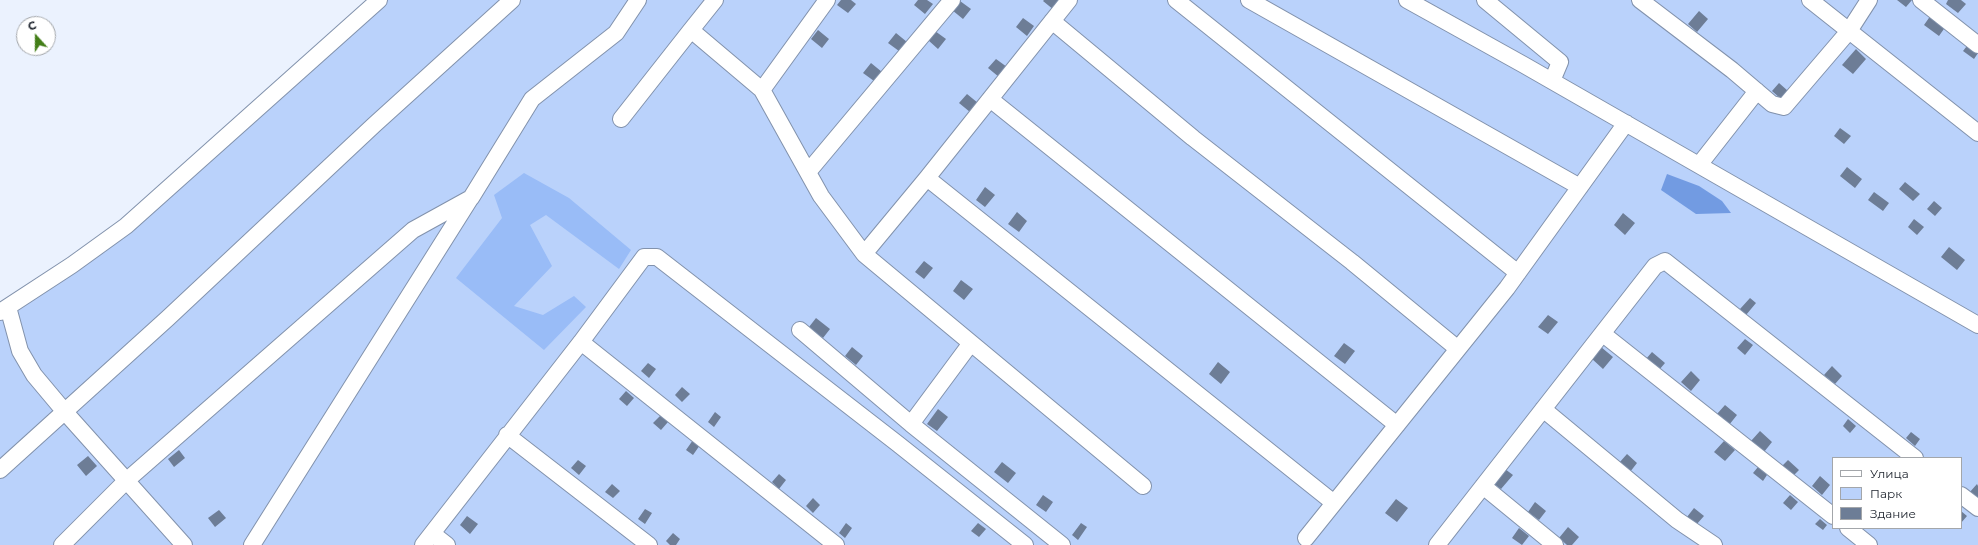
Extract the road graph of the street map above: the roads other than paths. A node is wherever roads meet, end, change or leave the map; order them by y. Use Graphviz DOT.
graph roads {
  1 [pos="379,0"];
  2 [pos="512,0"];
  3 [pos="638,0"];
  4 [pos="715,0"];
  5 [pos="827,0"];
  6 [pos="952,0"];
  7 [pos="1069,0"];
  8 [pos="1176,0"];
  9 [pos="1249,0"];
  10 [pos="1407,0"];
  11 [pos="1485,0"];
  12 [pos="1640,0"];
  13 [pos="1810,0"];
  14 [pos="1869,0"];
  15 [pos="1921,0"];
  16 [pos="1052,21"];
  17 [pos="691,30"];
  18 [pos="1849,31"];
  19 [pos="1978,45"];
  20 [pos="1552,81"];
  21 [pos="762,90"];
  22 [pos="1757,91"];
  23 [pos="990,99"];
  24 [pos="621,119"];
  25 [pos="1626,123"];
  26 [pos="1978,133"];
  27 [pos="1699,165"];
  28 [pos="808,172"];
  29 [pos="927,178"];
  30 [pos="1580,187"];
  31 [pos="471,198"];
  32 [pos="864,254"];
  33 [pos="1518,273"];
  34 [pos="4,309"];
  35 [pos="1978,325"];
  36 [pos="800,330"];
  37 [pos="1603,334"];
  38 [pos="581,342"];
  39 [pos="971,343"];
  40 [pos="1458,349"];
  41 [pos="1543,409"];
  42 [pos="65,412"];
  43 [pos="911,424"];
  44 [pos="1397,425"];
  45 [pos="507,435"];
  46 [pos="1914,457"];
  47 [pos="0,470"];
  48 [pos="126,481"];
  49 [pos="1143,486"];
  50 [pos="1483,486"];
  51 [pos="1962,496"];
  52 [pos="1334,503"];
  53 [pos="1978,508"];
  54 [pos="1832,515"];
  55 [pos="1849,529"];
  56 [pos="1306,538"];
  57 [pos="428,540"];
  58 [pos="62,545"];
  59 [pos="183,545"];
  60 [pos="252,545"];
  61 [pos="447,545"];
  62 [pos="649,545"];
  63 [pos="836,545"];
  64 [pos="1025,545"];
  65 [pos="1062,545"];
  66 [pos="1437,545"];
  67 [pos="1555,545"];
  68 [pos="1714,545"];
  69 [pos="1869,545"];
  1 -- 34 [label="street"];
  2 -- 42 [label="street"];
  3 -- 31 [label="street"];
  4 -- 17 [label="street"];
  5 -- 21 [label="street"];
  6 -- 28 [label="street"];
  7 -- 16 [label="street"];
  8 -- 33 [label="street"];
  9 -- 30 [label="street"];
  10 -- 20 [label="street"];
  11 -- 20 [label="street"];
  12 -- 22 [label="street"];
  13 -- 18 [label="street"];
  14 -- 18 [label="street"];
  15 -- 19 [label="street"];
  16 -- 23 [label="street"];
  16 -- 40 [label="street"];
  17 -- 21 [label="street"];
  17 -- 24 [label="street"];
  18 -- 22 [label="street"];
  18 -- 26 [label="street"];
  20 -- 25 [label="street"];
  21 -- 28 [label="street"];
  22 -- 27 [label="street"];
  23 -- 29 [label="street"];
  23 -- 44 [label="street"];
  25 -- 27 [label="street"];
  25 -- 30 [label="street"];
  27 -- 35 [label="street"];
  28 -- 32 [label="street"];
  29 -- 32 [label="street"];
  29 -- 52 [label="street"];
  30 -- 33 [label="street"];
  31 -- 48 [label="street"];
  31 -- 60 [label="street"];
  32 -- 39 [label="street"];
  33 -- 40 [label="street"];
  34 -- 42 [label="street"];
  36 -- 43 [label="street"];
  37 -- 41 [label="street"];
  37 -- 46 [label="street"];
  37 -- 54 [label="street"];
  38 -- 45 [label="street"];
  38 -- 63 [label="street"];
  38 -- 64 [label="street"];
  39 -- 43 [label="street"];
  39 -- 49 [label="street"];
  40 -- 44 [label="street"];
  41 -- 50 [label="street"];
  41 -- 68 [label="street"];
  42 -- 47 [label="street"];
  42 -- 48 [label="street"];
  43 -- 65 [label="street"];
  44 -- 52 [label="street"];
  45 -- 57 [label="street"];
  45 -- 62 [label="street"];
  48 -- 58 [label="street"];
  48 -- 59 [label="street"];
  50 -- 66 [label="street"];
  50 -- 67 [label="street"];
  51 -- 53 [label="street"];
  52 -- 56 [label="street"];
  55 -- 69 [label="street"];
  57 -- 61 [label="street"];
}
